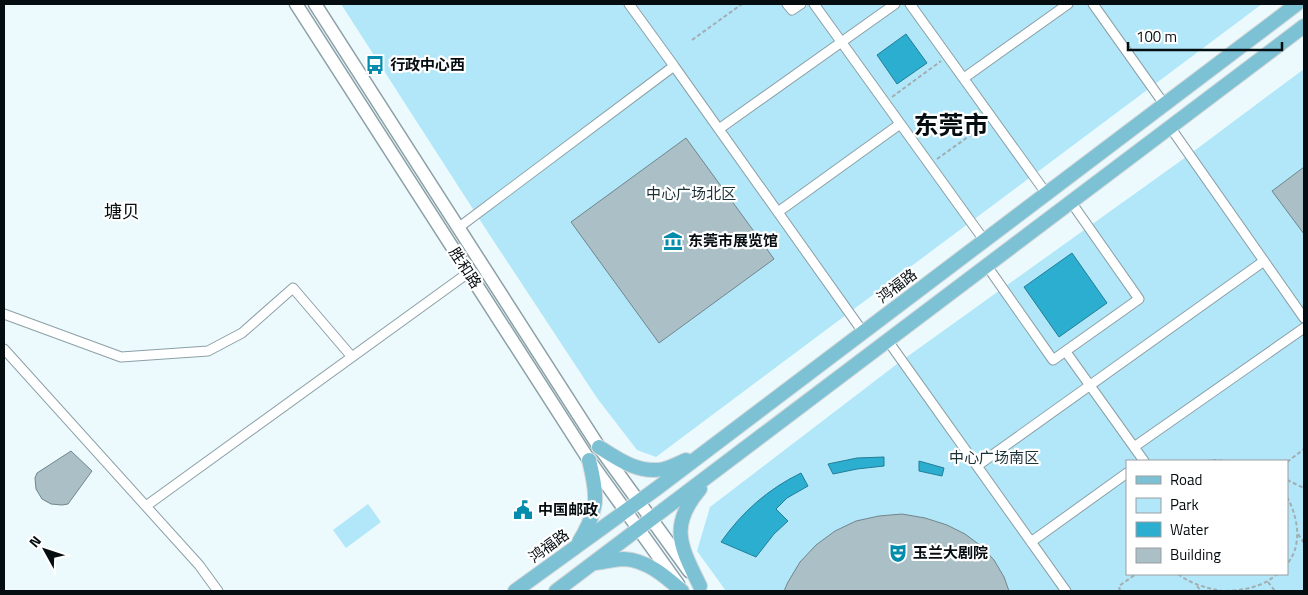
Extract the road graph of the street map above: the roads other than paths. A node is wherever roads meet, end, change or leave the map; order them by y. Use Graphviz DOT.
graph roads {
  1 [pos="296,4"];
  2 [pos="315,4"];
  3 [pos="629,4"];
  4 [pos="787,4"];
  5 [pos="801,4"];
  6 [pos="814,4"];
  7 [pos="895,4"];
  8 [pos="910,4"];
  9 [pos="1068,4"];
  10 [pos="1093,4"];
  11 [pos="1297,4"];
  12 [pos="1304,26"];
  13 [pos="841,42"];
  14 [pos="674,66"];
  15 [pos="964,78"];
  16 [pos="1164,104"];
  17 [pos="900,124"];
  18 [pos="1170,127"];
  19 [pos="719,130"];
  20 [pos="1046,193"];
  21 [pos="1071,202"];
  22 [pos="778,212"];
  23 [pos="458,228"];
  24 [pos="984,240"];
  25 [pos="1264,261"];
  26 [pos="987,266"];
  27 [pos="468,273"];
  28 [pos="4,314"];
  29 [pos="1304,318"];
  30 [pos="1304,328"];
  31 [pos="863,332"];
  32 [pos="888,341"];
  33 [pos="4,349"];
  34 [pos="1066,352"];
  35 [pos="352,357"];
  36 [pos="1090,385"];
  37 [pos="599,447"];
  38 [pos="1134,447"];
  39 [pos="703,453"];
  40 [pos="589,460"];
  41 [pos="1143,460"];
  42 [pos="977,466"];
  43 [pos="719,469"];
  44 [pos="1126,474"];
  45 [pos="638,502"];
  46 [pos="146,506"];
  47 [pos="626,511"];
  48 [pos="652,520"];
  49 [pos="639,530"];
  50 [pos="1031,542"];
  51 [pos="576,547"];
  52 [pos="593,564"];
  53 [pos="702,589"];
  54 [pos="218,591"];
  55 [pos="515,591"];
  56 [pos="556,591"];
  57 [pos="683,591"];
  58 [pos="1066,591"];
  1 -- 27 [label="main road, 胜和路"];
  2 -- 23 [label="main road, 胜和路"];
  3 -- 14 [label="street"];
  4 -- 5 [label="street"];
  6 -- 13 [label="street"];
  7 -- 13 [label="street"];
  8 -- 15 [label="street"];
  9 -- 15 [label="street"];
  10 -- 16 [label="street"];
  11 -- 16 [label="main road, 鸿福路"];
  12 -- 18 [label="main road"];
  13 -- 17 [label="street"];
  13 -- 19 [label="street"];
  14 -- 19 [label="street"];
  14 -- 23 [label="street"];
  15 -- 20 [label="street"];
  16 -- 20 [label="main road, 鸿福路"];
  17 -- 22 [label="street"];
  17 -- 24 [label="street"];
  18 -- 21 [label="main road"];
  18 -- 25 [label="street"];
  19 -- 22 [label="street"];
  20 -- 24 [label="main road, 鸿福路"];
  21 -- 26 [label="main road"];
  21 -- 34 [label="street"];
  22 -- 31 [label="street"];
  23 -- 37 [label="main road, 胜和路"];
  24 -- 31 [label="main road, 鸿福路"];
  25 -- 29 [label="street"];
  25 -- 36 [label="street"];
  26 -- 32 [label="main road"];
  26 -- 34 [label="street"];
  27 -- 35 [label="street"];
  27 -- 40 [label="main road, 胜和路"];
  28 -- 35 [label="street"];
  30 -- 38 [label="street"];
  31 -- 39 [label="main road, 鸿福路"];
  32 -- 42 [label="street"];
  32 -- 43 [label="main road"];
  33 -- 46 [label="street"];
  34 -- 36 [label="street"];
  35 -- 46 [label="street"];
  36 -- 38 [label="street"];
  36 -- 42 [label="street"];
  37 -- 39 [label="main road"];
  37 -- 45 [label="main road, 胜和路"];
  38 -- 41 [label="street"];
  39 -- 45 [label="main road, 鸿福路"];
  40 -- 47 [label="main road, 胜和路"];
  40 -- 51 [label="main road"];
  42 -- 50 [label="street"];
  43 -- 48 [label="main road"];
  43 -- 53 [label="main road"];
  44 -- 50 [label="street"];
  45 -- 47 [label="main road, 鸿福路"];
  45 -- 48 [label="main road, 胜和路"];
  46 -- 54 [label="street"];
  47 -- 49 [label="main road, 胜和路"];
  47 -- 51 [label="main road, 鸿福路"];
  48 -- 49 [label="main road"];
  48 -- 53 [label="main road, 胜和路"];
  49 -- 52 [label="main road"];
  49 -- 57 [label="main road, 胜和路"];
  50 -- 58 [label="street"];
  51 -- 55 [label="main road, 鸿福路"];
  52 -- 56 [label="main road"];
  52 -- 57 [label="main road"];
}
